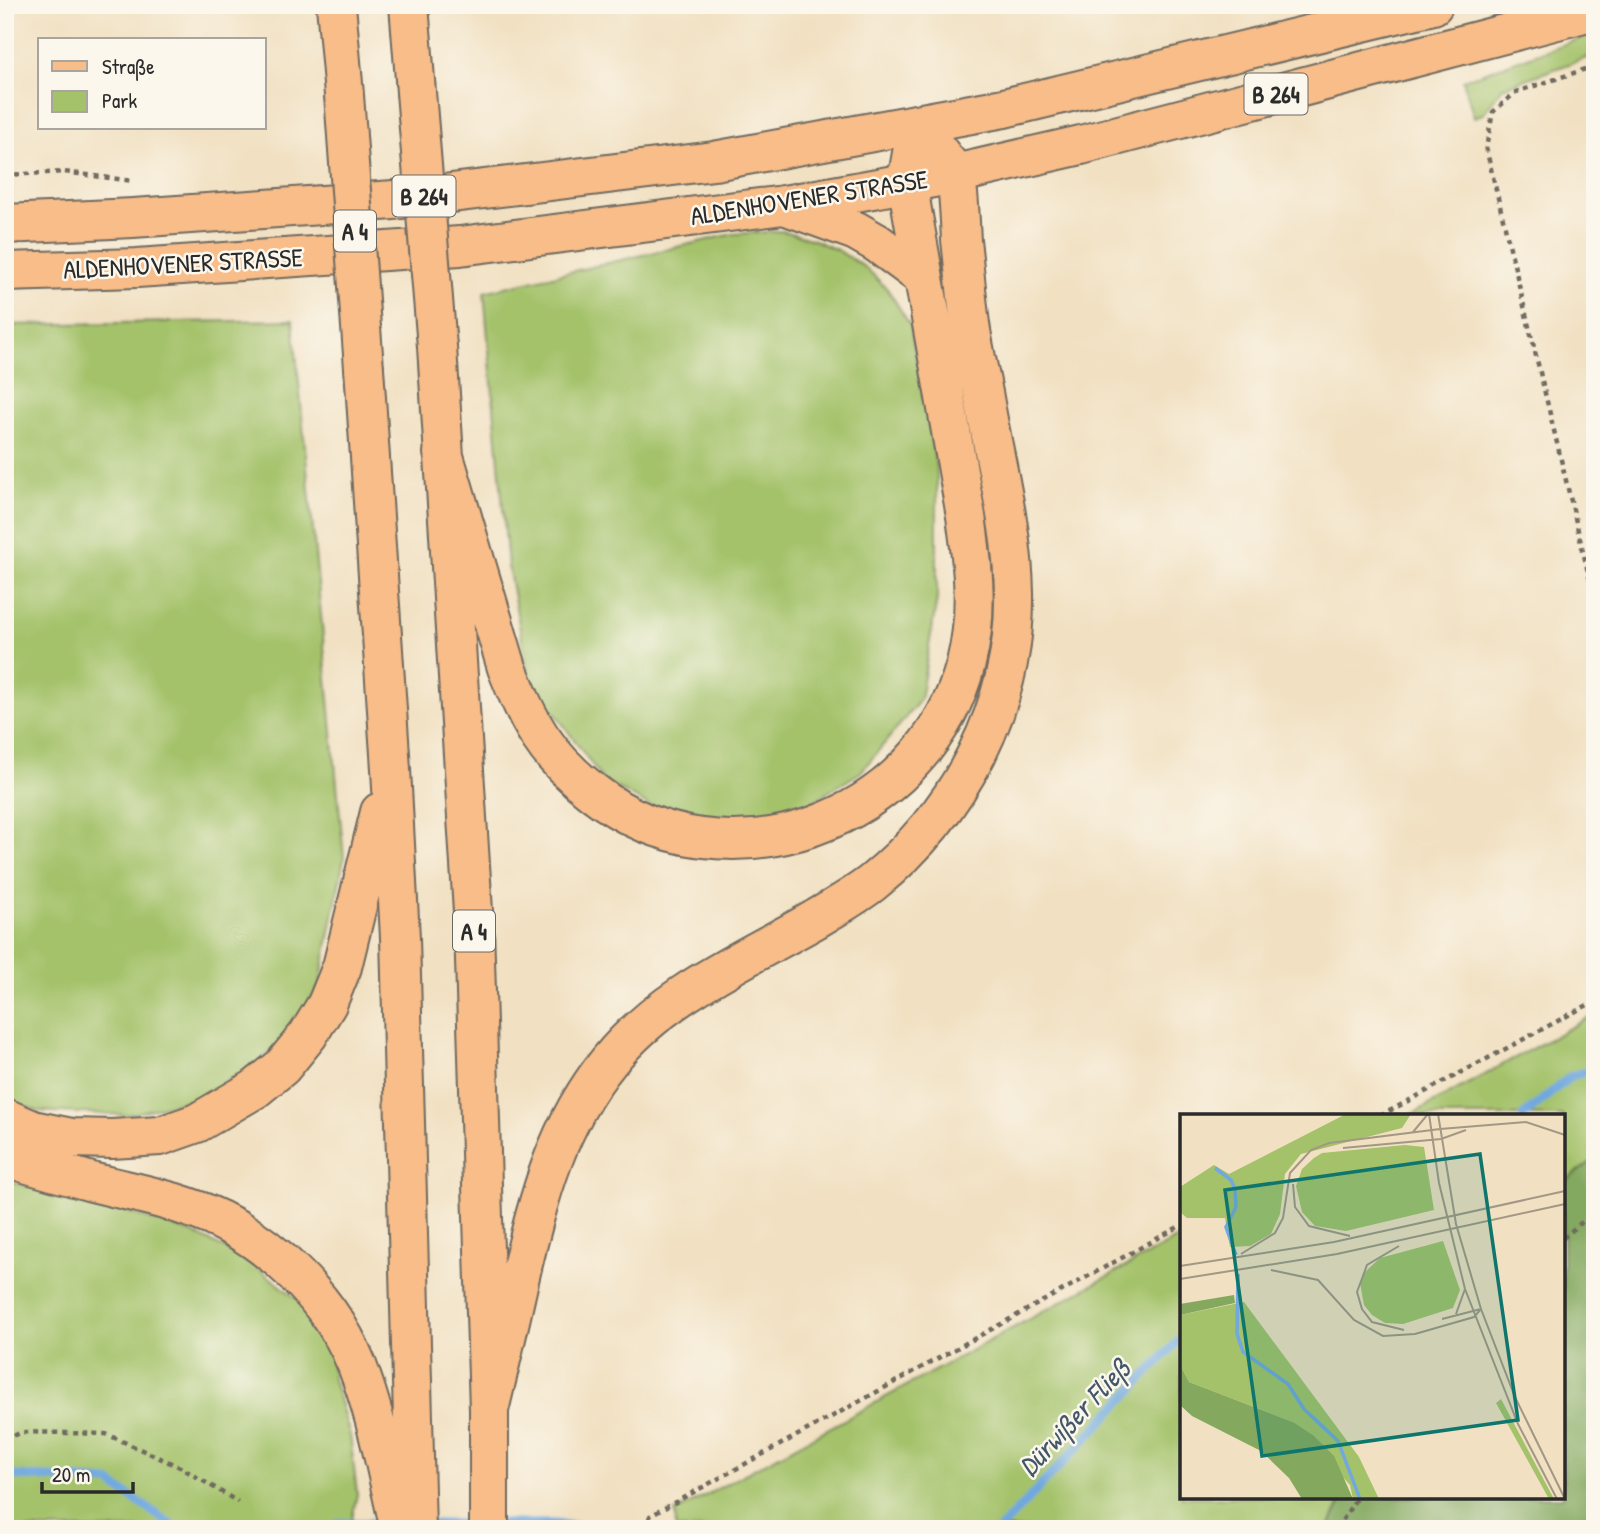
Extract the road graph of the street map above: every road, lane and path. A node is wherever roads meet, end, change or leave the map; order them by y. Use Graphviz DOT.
graph roads {
  1 [pos="336,5"];
  2 [pos="409,5"];
  3 [pos="1433,5"];
  4 [pos="1595,10"];
  5 [pos="1595,66"];
  6 [pos="917,124"];
  7 [pos="955,174"];
  8 [pos="5,175"];
  9 [pos="140,182"];
  10 [pos="908,182"];
  11 [pos="784,205"];
  12 [pos="5,224"];
  13 [pos="5,272"];
  14 [pos="923,277"];
  15 [pos="443,453"];
  16 [pos="1595,601"];
  17 [pos="391,769"];
  18 [pos="1595,1001"];
  19 [pos="1384,1114"];
  20 [pos="5,1118"];
  21 [pos="5,1157"];
  22 [pos="1595,1211"];
  23 [pos="1180,1226"];
  24 [pos="1565,1236"];
  25 [pos="489,1410"];
  26 [pos="5,1440"];
  27 [pos="400,1466"];
  28 [pos="1356,1499"];
  29 [pos="238,1502"];
  30 [pos="400,1529"];
  31 [pos="416,1529"];
  32 [pos="489,1529"];
  33 [pos="646,1529"];
  34 [pos="1337,1529"];
  1 -- 17 [label="main road, A 4, bridge"];
  2 -- 15 [label="main road, A 4, bridge"];
  3 -- 6 [label="main road, ALDENHOVENER STRASSE / B 264"];
  4 -- 7 [label="main road, ALDENHOVENER STRASSE / B 264"];
  5 -- 16 [label="path"];
  6 -- 7 [label="main road"];
  6 -- 10 [label="main road"];
  6 -- 12 [label="main road, ALDENHOVENER STRASSE / B 264"];
  7 -- 10 [label="main road, ALDENHOVENER STRASSE / B 264"];
  7 -- 25 [label="main road"];
  8 -- 9 [label="path"];
  10 -- 11 [label="main road, ALDENHOVENER STRASSE / B 264"];
  10 -- 14 [label="main road"];
  11 -- 13 [label="main road, ALDENHOVENER STRASSE / B 264"];
  11 -- 14 [label="main road"];
  14 -- 15 [label="main road"];
  15 -- 25 [label="main road, A 4"];
  17 -- 20 [label="main road"];
  17 -- 27 [label="main road, A 4"];
  18 -- 19 [label="path"];
  21 -- 27 [label="main road"];
  22 -- 24 [label="path"];
  23 -- 33 [label="path"];
  25 -- 32 [label="main road, A 4"];
  26 -- 29 [label="path"];
  27 -- 30 [label="main road"];
  27 -- 31 [label="main road, A 4"];
  28 -- 34 [label="path"];
}
